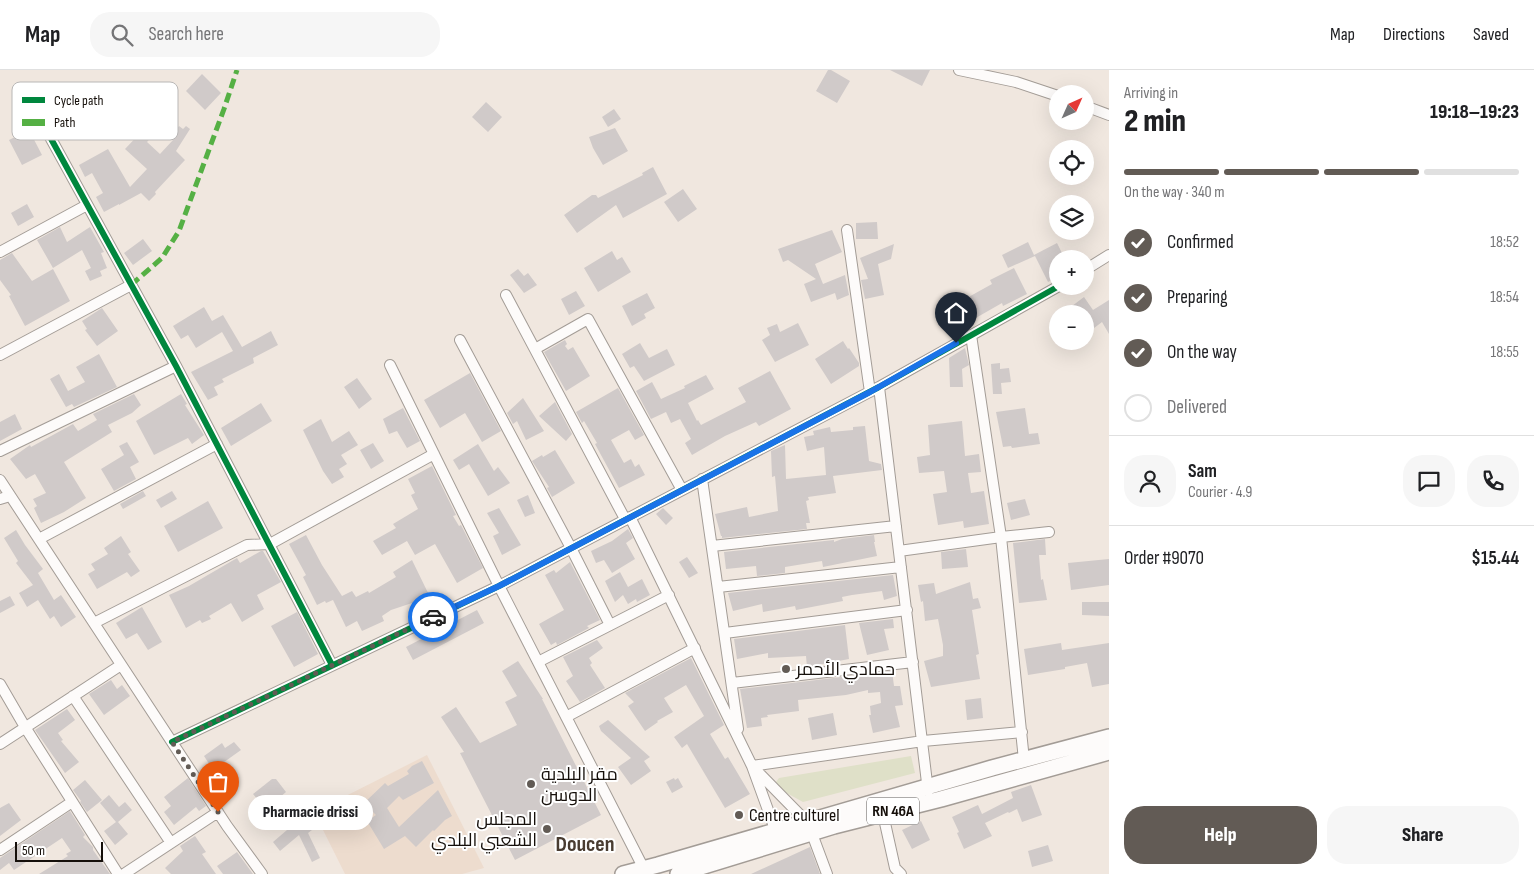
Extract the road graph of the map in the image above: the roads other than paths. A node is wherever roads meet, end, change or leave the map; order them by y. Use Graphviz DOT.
graph roads {
  1 [pos="959,70"];
  2 [pos="1049,93"];
  3 [pos="1094,109"];
  4 [pos="1109,115"];
  5 [pos="52,140"];
  6 [pos="87,205"];
  7 [pos="847,230"];
  8 [pos="0,252"];
  9 [pos="1109,254"];
  10 [pos="1094,264"];
  11 [pos="131,285"];
  12 [pos="1049,291"];
  13 [pos="506,295"];
  14 [pos="971,334"];
  15 [pos="460,340"];
  16 [pos="535,349"];
  17 [pos="0,355"];
  18 [pos="390,365"];
  19 [pos="176,366"];
  20 [pos="874,390"];
  21 [pos="217,444"];
  22 [pos="0,451"];
  23 [pos="434,454"];
  24 [pos="702,479"];
  25 [pos="0,480"];
  26 [pos="682,490"];
  27 [pos="5,498"];
  28 [pos="628,518"];
  29 [pos="896,526"];
  30 [pos="1049,532"];
  31 [pos="1001,537"];
  32 [pos="39,539"];
  33 [pos="270,544"];
  34 [pos="712,546"];
  35 [pos="571,548"];
  36 [pos="899,551"];
  37 [pos="901,567"];
  38 [pos="499,586"];
  39 [pos="718,587"];
  40 [pos="668,595"];
  41 [pos="906,610"];
  42 [pos="94,623"];
  43 [pos="610,625"];
  44 [pos="724,633"];
  45 [pos="695,648"];
  46 [pos="538,662"];
  47 [pos="913,662"];
  48 [pos="121,665"];
  49 [pos="332,665"];
  50 [pos="732,683"];
  51 [pos="0,684"];
  52 [pos="73,696"];
  53 [pos="566,717"];
  54 [pos="25,728"];
  55 [pos="1022,732"];
  56 [pos="740,737"];
  57 [pos="1109,737"];
  58 [pos="923,741"];
  59 [pos="172,742"];
  60 [pos="0,744"];
  61 [pos="1109,752"];
  62 [pos="1024,760"];
  63 [pos="752,766"];
  64 [pos="928,795"];
  65 [pos="72,802"];
  66 [pos="218,812"];
  67 [pos="883,814"];
  68 [pos="810,828"];
  69 [pos="776,832"];
  70 [pos="171,843"];
  71 [pos="0,850"];
  72 [pos="644,869"];
  73 [pos="707,870"];
  74 [pos="118,874"];
  75 [pos="124,874"];
  76 [pos="262,874"];
  77 [pos="623,874"];
  78 [pos="678,874"];
  79 [pos="827,874"];
  80 [pos="901,874"];
  1 -- 2 [label="street"];
  3 -- 4 [label="street"];
  5 -- 6 [label="street"];
  6 -- 8 [label="street"];
  6 -- 11 [label="street"];
  7 -- 20 [label="street"];
  9 -- 10 [label="street"];
  11 -- 17 [label="street"];
  11 -- 19 [label="street"];
  12 -- 14 [label="street"];
  13 -- 16 [label="street"];
  14 -- 20 [label="street"];
  14 -- 31 [label="street"];
  15 -- 35 [label="street"];
  16 -- 26 [label="street"];
  16 -- 28 [label="street"];
  18 -- 23 [label="street"];
  19 -- 21 [label="street"];
  19 -- 22 [label="street"];
  20 -- 24 [label="street"];
  20 -- 29 [label="street"];
  21 -- 32 [label="street"];
  21 -- 33 [label="street"];
  23 -- 33 [label="street"];
  23 -- 38 [label="street"];
  24 -- 26 [label="street"];
  24 -- 34 [label="street"];
  25 -- 27 [label="street"];
  26 -- 28 [label="street"];
  27 -- 32 [label="street"];
  28 -- 35 [label="street"];
  28 -- 40 [label="street"];
  29 -- 34 [label="street"];
  29 -- 36 [label="street"];
  30 -- 31 [label="street"];
  31 -- 36 [label="street"];
  31 -- 55 [label="street"];
  32 -- 42 [label="street"];
  33 -- 42 [label="street"];
  33 -- 49 [label="street"];
  34 -- 39 [label="street"];
  35 -- 38 [label="street"];
  35 -- 43 [label="street"];
  36 -- 37 [label="street"];
  37 -- 39 [label="street"];
  37 -- 41 [label="street"];
  38 -- 46 [label="street"];
  38 -- 49 [label="street"];
  39 -- 44 [label="street"];
  40 -- 43 [label="street"];
  40 -- 45 [label="street"];
  41 -- 44 [label="street"];
  41 -- 47 [label="street"];
  42 -- 48 [label="street"];
  43 -- 46 [label="street"];
  44 -- 50 [label="street"];
  45 -- 53 [label="street"];
  45 -- 56 [label="street"];
  46 -- 53 [label="street"];
  47 -- 50 [label="street"];
  47 -- 58 [label="street"];
  48 -- 52 [label="street"];
  48 -- 59 [label="street"];
  49 -- 59 [label="street"];
  50 -- 56 [label="street"];
  51 -- 54 [label="street"];
  52 -- 54 [label="street"];
  52 -- 70 [label="street"];
  53 -- 72 [label="street"];
  54 -- 60 [label="street"];
  54 -- 65 [label="street"];
  55 -- 58 [label="street"];
  55 -- 62 [label="street"];
  56 -- 63 [label="street"];
  57 -- 62 [label="main road, RN 46A"];
  58 -- 63 [label="street"];
  58 -- 64 [label="street"];
  59 -- 66 [label="street"];
  61 -- 64 [label="main road, RN 46A"];
  62 -- 64 [label="main road, RN 46A"];
  63 -- 68 [label="street"];
  63 -- 69 [label="street"];
  64 -- 67 [label="main road, RN 46A"];
  64 -- 68 [label="main road, RN 46A"];
  65 -- 71 [label="street"];
  65 -- 74 [label="street"];
  66 -- 70 [label="street"];
  66 -- 76 [label="street"];
  67 -- 68 [label="main road, RN 46A"];
  67 -- 80 [label="street"];
  68 -- 69 [label="main road, RN 46A"];
  68 -- 73 [label="main road, RN 46A"];
  68 -- 79 [label="street"];
  69 -- 72 [label="main road, RN 46A"];
  70 -- 75 [label="street"];
  72 -- 77 [label="main road, RN 46A"];
  73 -- 78 [label="main road, RN 46A"];
}
